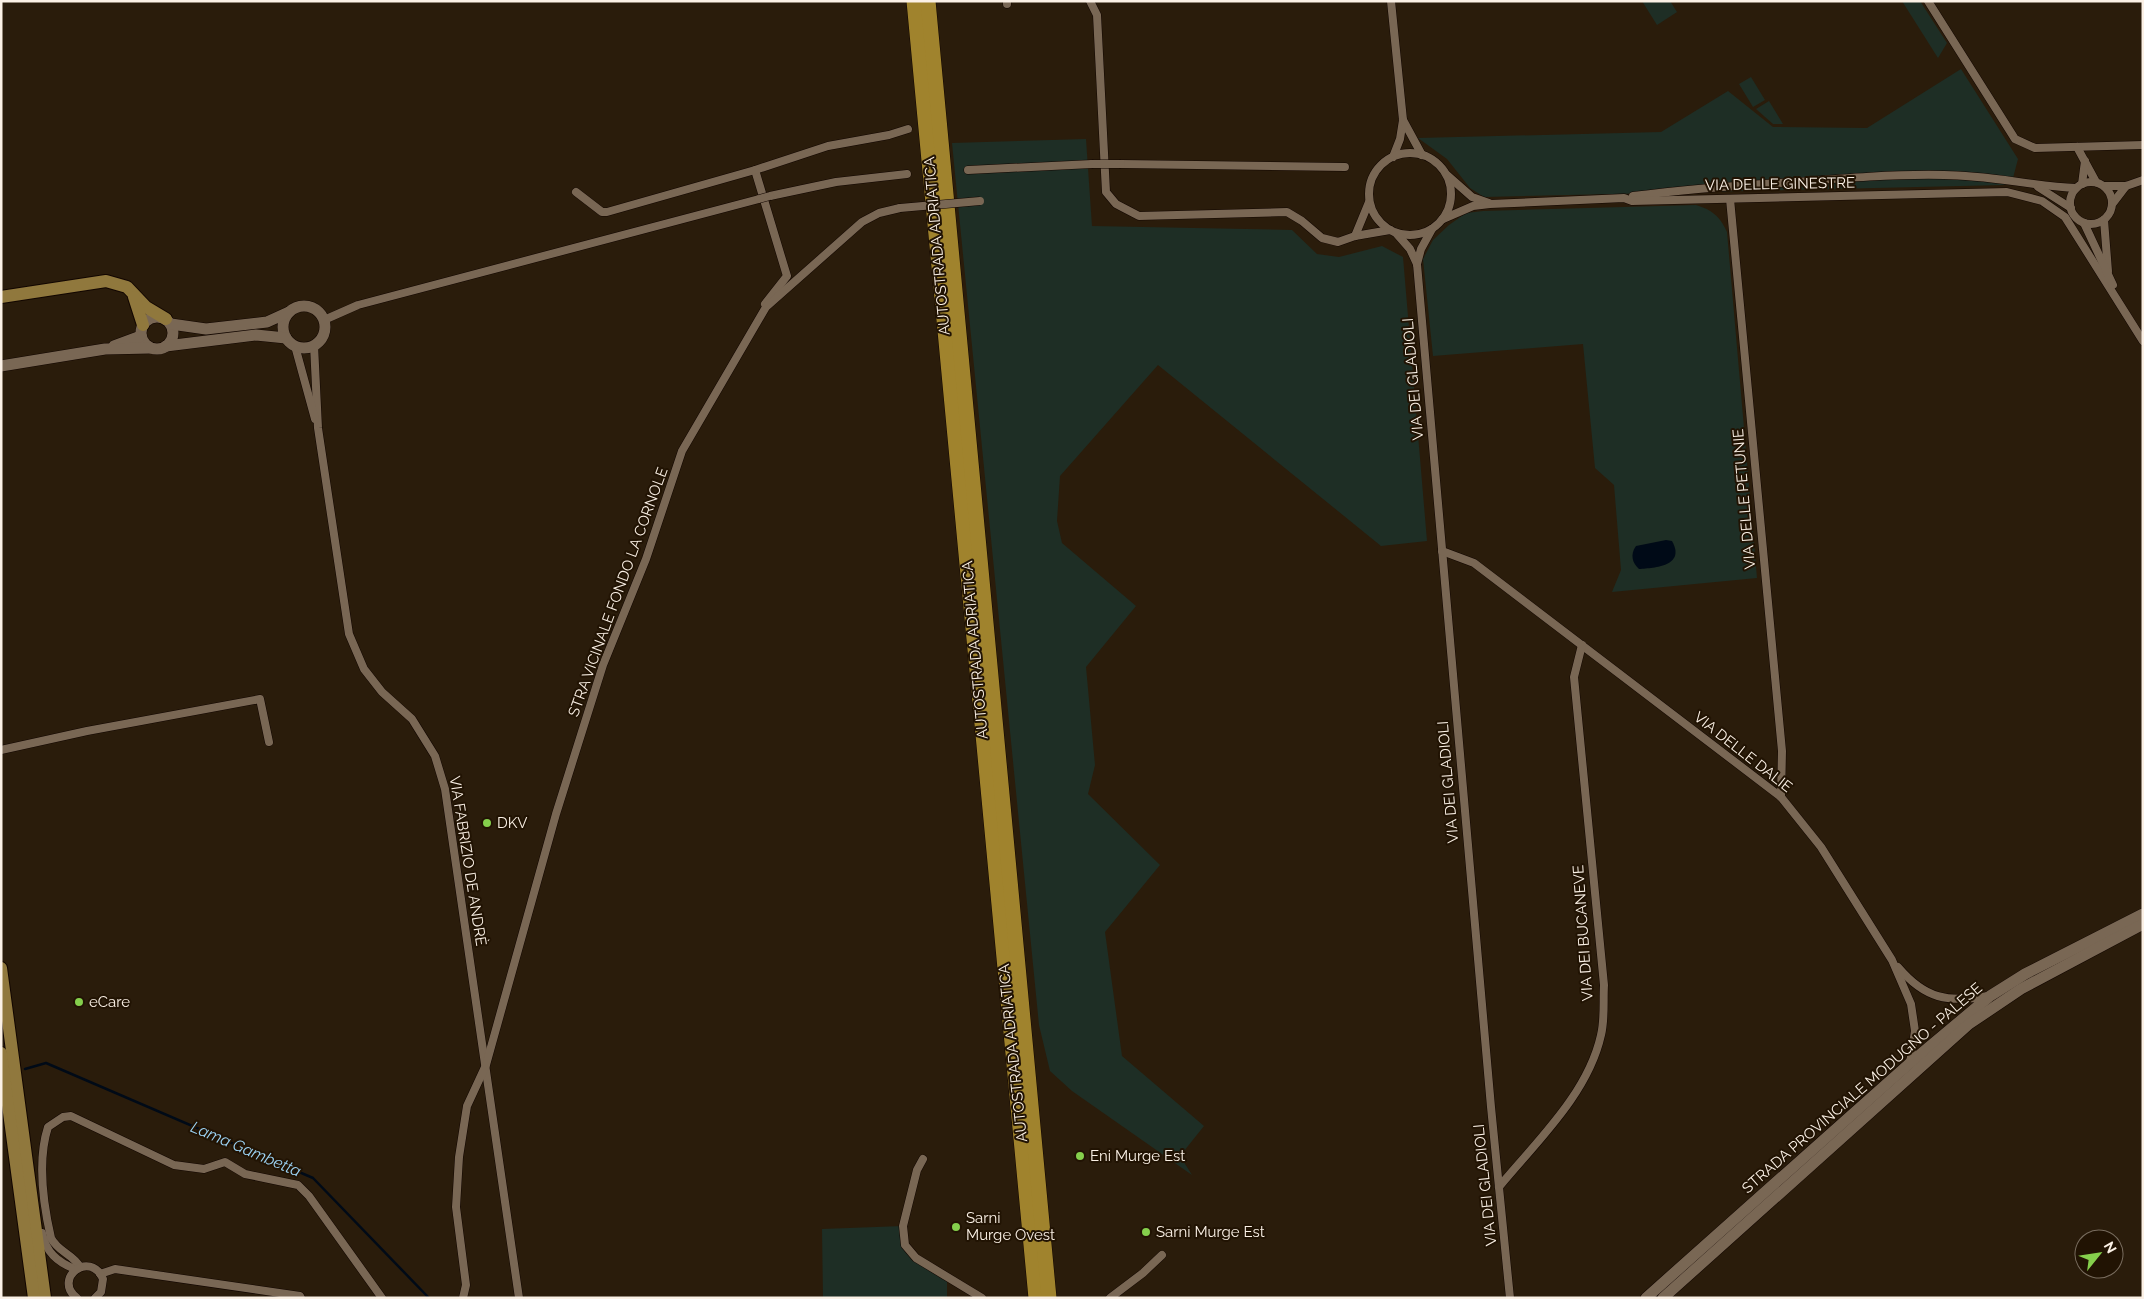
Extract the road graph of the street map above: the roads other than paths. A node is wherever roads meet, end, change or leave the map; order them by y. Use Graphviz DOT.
graph roads {
  1 [pos="914,1"];
  2 [pos="928,1"];
  3 [pos="1090,1"];
  4 [pos="1391,1"];
  5 [pos="1928,1"];
  6 [pos="1403,120"];
  7 [pos="908,129"];
  8 [pos="2143,145"];
  9 [pos="2077,147"];
  10 [pos="1422,155"];
  11 [pos="1393,157"];
  12 [pos="2086,161"];
  13 [pos="1345,168"];
  14 [pos="755,170"];
  15 [pos="968,170"];
  16 [pos="907,174"];
  17 [pos="1447,175"];
  18 [pos="2143,180"];
  19 [pos="2096,182"];
  20 [pos="2036,186"];
  21 [pos="2079,186"];
  22 [pos="2105,186"];
  23 [pos="2126,186"];
  24 [pos="576,192"];
  25 [pos="1624,198"];
  26 [pos="1730,199"];
  27 [pos="980,201"];
  28 [pos="1370,202"];
  29 [pos="2113,203"];
  30 [pos="1490,204"];
  31 [pos="2071,208"];
  32 [pos="1443,219"];
  33 [pos="2104,220"];
  34 [pos="2084,223"];
  35 [pos="1432,229"];
  36 [pos="1393,231"];
  37 [pos="1355,236"];
  38 [pos="1417,264"];
  39 [pos="2109,278"];
  40 [pos="133,294"];
  41 [pos="1,297"];
  42 [pos="766,307"];
  43 [pos="289,312"];
  44 [pos="324,320"];
  45 [pos="168,321"];
  46 [pos="142,330"];
  47 [pos="286,338"];
  48 [pos="2141,339"];
  49 [pos="314,345"];
  50 [pos="166,346"];
  51 [pos="295,346"];
  52 [pos="151,348"];
  53 [pos="105,350"];
  54 [pos="1,366"];
  55 [pos="318,428"];
  56 [pos="1442,551"];
  57 [pos="1582,645"];
  58 [pos="269,742"];
  59 [pos="1,750"];
  60 [pos="1781,797"];
  61 [pos="2143,914"];
  62 [pos="2143,924"];
  63 [pos="1892,960"];
  64 [pos="1,968"];
  65 [pos="1990,996"];
  66 [pos="1,1053"];
  67 [pos="1910,1063"];
  68 [pos="486,1065"];
  69 [pos="923,1159"];
  70 [pos="1498,1187"];
  71 [pos="32,1204"];
  72 [pos="1162,1255"];
  73 [pos="78,1268"];
  74 [pos="100,1274"];
  75 [pos="34,1298"];
  76 [pos="45,1298"];
  77 [pos="77,1298"];
  78 [pos="95,1298"];
  79 [pos="301,1298"];
  80 [pos="382,1298"];
  81 [pos="463,1298"];
  82 [pos="519,1298"];
  83 [pos="982,1298"];
  84 [pos="1036,1298"];
  85 [pos="1048,1298"];
  86 [pos="1110,1298"];
  87 [pos="1510,1298"];
  88 [pos="1646,1298"];
  89 [pos="1662,1298"];
  1 -- 84 [label="highway, AUTOSTRADA ADRIATICA"];
  2 -- 85 [label="highway, AUTOSTRADA ADRIATICA"];
  3 -- 37 [label="street"];
  4 -- 6 [label="street"];
  5 -- 9 [label="street"];
  6 -- 10 [label="street"];
  6 -- 11 [label="street"];
  7 -- 14 [label="street"];
  8 -- 9 [label="street"];
  9 -- 12 [label="street"];
  10 -- 11 [label="street"];
  10 -- 17 [label="street"];
  11 -- 28 [label="street"];
  12 -- 19 [label="street"];
  12 -- 21 [label="street"];
  13 -- 15 [label="street, bridge"];
  14 -- 24 [label="street"];
  14 -- 42 [label="street"];
  16 -- 44 [label="street, bridge"];
  17 -- 30 [label="street, VIA DELLE GINESTRE"];
  17 -- 32 [label="street, VIA DEI GLADIOLI"];
  18 -- 23 [label="street"];
  19 -- 21 [label="street"];
  19 -- 22 [label="street"];
  20 -- 21 [label="street"];
  20 -- 25 [label="street"];
  20 -- 31 [label="street"];
  21 -- 31 [label="street"];
  22 -- 23 [label="street"];
  22 -- 29 [label="street"];
  23 -- 29 [label="street"];
  25 -- 26 [label="street, VIA DELLE GINESTRE"];
  25 -- 30 [label="street, VIA DELLE GINESTRE"];
  26 -- 48 [label="street, VIA DELLE GINESTRE"];
  26 -- 60 [label="street, VIA DELLE PETUNIE"];
  27 -- 42 [label="street, STRA VICINALE FONDO LA CORNOLE, bridge"];
  28 -- 36 [label="street, VIA DEI GLADIOLI"];
  28 -- 37 [label="street"];
  29 -- 33 [label="street"];
  30 -- 32 [label="street, VIA DELLE GINESTRE"];
  31 -- 34 [label="street"];
  32 -- 35 [label="street, VIA DEI GLADIOLI"];
  33 -- 34 [label="street"];
  33 -- 39 [label="street"];
  34 -- 39 [label="street"];
  35 -- 36 [label="street, VIA DEI GLADIOLI"];
  35 -- 38 [label="street, VIA DEI GLADIOLI"];
  36 -- 37 [label="street"];
  36 -- 38 [label="street, VIA DEI GLADIOLI"];
  38 -- 56 [label="street, VIA DEI GLADIOLI"];
  39 -- 48 [label="street"];
  40 -- 41 [label="main road"];
  40 -- 45 [label="main road"];
  40 -- 46 [label="main road"];
  42 -- 68 [label="street, STRA VICINALE FONDO LA CORNOLE"];
  43 -- 44 [label="main road"];
  43 -- 45 [label="main road"];
  43 -- 47 [label="main road"];
  44 -- 49 [label="main road"];
  45 -- 46 [label="main road"];
  45 -- 50 [label="main road"];
  46 -- 52 [label="main road"];
  46 -- 53 [label="main road"];
  47 -- 50 [label="main road"];
  47 -- 51 [label="main road"];
  49 -- 51 [label="main road"];
  49 -- 55 [label="street"];
  50 -- 52 [label="main road"];
  51 -- 55 [label="street"];
  52 -- 53 [label="main road"];
  53 -- 54 [label="main road"];
  55 -- 68 [label="street, VIA FABRIZIO DE ANDRÈ"];
  56 -- 57 [label="street, VIA DELLE DALIE"];
  56 -- 70 [label="street, VIA DEI GLADIOLI"];
  57 -- 60 [label="street, VIA DELLE DALIE"];
  57 -- 70 [label="street, VIA DEI BUCANEVE"];
  58 -- 59 [label="street"];
  60 -- 63 [label="street, VIA DELLE DALIE"];
  61 -- 65 [label="main road, STRADA PROVINCIALE MODUGNO - PALESE"];
  62 -- 89 [label="main road, STRADA PROVINCIALE MODUGNO - PALESE"];
  63 -- 65 [label="street"];
  63 -- 67 [label="street, VIA DELLE DALIE"];
  64 -- 71 [label="main road"];
  65 -- 67 [label="main road, STRADA PROVINCIALE MODUGNO - PALESE"];
  66 -- 75 [label="main road"];
  67 -- 88 [label="main road, STRADA PROVINCIALE MODUGNO - PALESE"];
  68 -- 81 [label="street, STRA VICINALE FONDO LA CORNOLE"];
  68 -- 82 [label="street, VIA FABRIZIO DE ANDRÈ"];
  69 -- 83 [label="street"];
  70 -- 87 [label="street, VIA DEI GLADIOLI"];
  71 -- 73 [label="street"];
  71 -- 76 [label="main road"];
  72 -- 86 [label="street"];
  73 -- 74 [label="street"];
  73 -- 77 [label="street"];
  73 -- 80 [label="street"];
  74 -- 78 [label="street"];
  74 -- 79 [label="street"];
}
